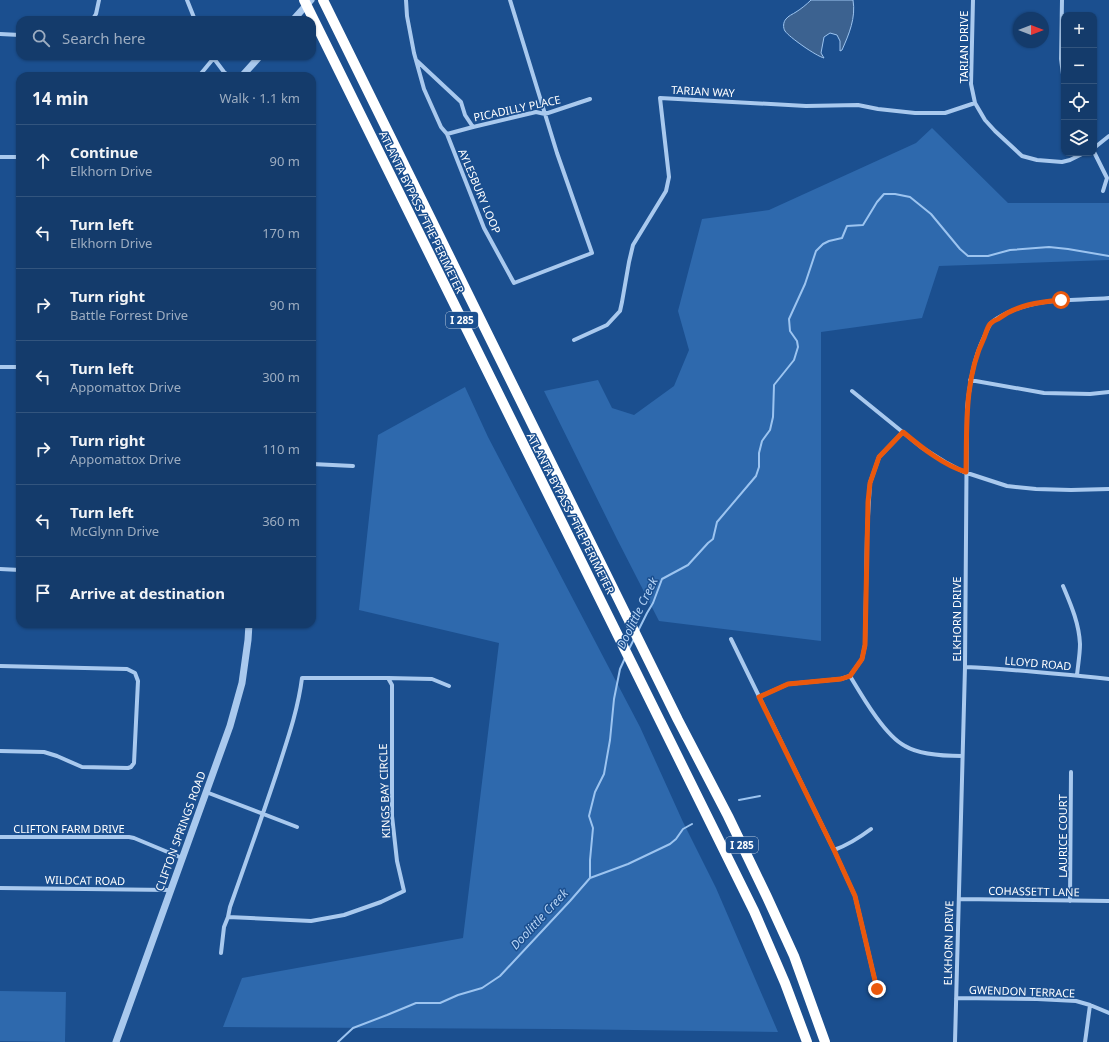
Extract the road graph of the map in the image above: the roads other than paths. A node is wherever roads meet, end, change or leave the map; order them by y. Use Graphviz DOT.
graph roads {
  1 [pos="99,0"];
  2 [pos="187,0"];
  3 [pos="304,0"];
  4 [pos="311,0"];
  5 [pos="323,0"];
  6 [pos="406,0"];
  7 [pos="510,0"];
  8 [pos="973,0"];
  9 [pos="1062,0"];
  10 [pos="95,16"];
  11 [pos="193,16"];
  12 [pos="297,16"];
  13 [pos="312,16"];
  14 [pos="316,24"];
  15 [pos="0,34"];
  16 [pos="16,35"];
  17 [pos="211,60"];
  18 [pos="215,60"];
  19 [pos="256,60"];
  20 [pos="416,60"];
  21 [pos="1061,65"];
  22 [pos="202,72"];
  23 [pos="224,72"];
  24 [pos="246,72"];
  25 [pos="590,99"];
  26 [pos="975,103"];
  27 [pos="545,114"];
  28 [pos="473,127"];
  29 [pos="447,134"];
  30 [pos="1109,136"];
  31 [pos="1097,146"];
  32 [pos="1078,156"];
  33 [pos="1096,156"];
  34 [pos="0,157"];
  35 [pos="16,158"];
  36 [pos="1103,191"];
  37 [pos="1109,298"];
  38 [pos="574,340"];
  39 [pos="0,367"];
  40 [pos="16,368"];
  41 [pos="970,380"];
  42 [pos="852,391"];
  43 [pos="1109,392"];
  44 [pos="903,432"];
  45 [pos="316,464"];
  46 [pos="353,466"];
  47 [pos="966,472"];
  48 [pos="1109,489"];
  49 [pos="0,569"];
  50 [pos="16,570"];
  51 [pos="1063,586"];
  52 [pos="249,628"];
  53 [pos="731,639"];
  54 [pos="0,666"];
  55 [pos="964,667"];
  56 [pos="1077,675"];
  57 [pos="850,676"];
  58 [pos="388,678"];
  59 [pos="1109,679"];
  60 [pos="449,686"];
  61 [pos="759,697"];
  62 [pos="0,751"];
  63 [pos="962,756"];
  64 [pos="1071,772"];
  65 [pos="206,792"];
  66 [pos="263,814"];
  67 [pos="297,827"];
  68 [pos="871,829"];
  69 [pos="0,837"];
  70 [pos="834,850"];
  71 [pos="182,858"];
  72 [pos="0,888"];
  73 [pos="170,890"];
  74 [pos="959,899"];
  75 [pos="1070,901"];
  76 [pos="1109,901"];
  77 [pos="228,917"];
  78 [pos="221,953"];
  79 [pos="877,989"];
  80 [pos="956,998"];
  81 [pos="1090,1005"];
  82 [pos="1109,1013"];
  83 [pos="116,1042"];
  84 [pos="808,1042"];
  85 [pos="825,1042"];
  86 [pos="955,1042"];
  87 [pos="1086,1042"];
  1 -- 10 [label="street"];
  2 -- 11 [label="street"];
  3 -- 13 [label="highway, ATLANTA BYPASS / THE PERIMETER / I 285"];
  4 -- 12 [label="street"];
  5 -- 85 [label="highway, ATLANTA BYPASS / THE PERIMETER / I 285"];
  6 -- 20 [label="street, AYLESBURY LOOP"];
  7 -- 27 [label="street, AYLESBURY LOOP"];
  8 -- 26 [label="street, TARIAN DRIVE"];
  9 -- 21 [label="street"];
  14 -- 84 [label="highway, ATLANTA BYPASS / THE PERIMETER / I 285"];
  15 -- 16 [label="street"];
  17 -- 22 [label="street"];
  18 -- 23 [label="street"];
  19 -- 24 [label="street"];
  20 -- 28 [label="street"];
  20 -- 29 [label="street, AYLESBURY LOOP"];
  25 -- 27 [label="street, PICADILLY PLACE"];
  26 -- 32 [label="street, TARIAN DRIVE"];
  26 -- 38 [label="street, TARIAN WAY"];
  27 -- 28 [label="street, PICADILLY PLACE"];
  27 -- 29 [label="street, AYLESBURY LOOP"];
  28 -- 29 [label="street, PICADILLY PLACE"];
  30 -- 31 [label="street"];
  33 -- 36 [label="street"];
  34 -- 35 [label="street"];
  37 -- 41 [label="street, ELKHORN DRIVE"];
  39 -- 40 [label="street"];
  41 -- 43 [label="street"];
  41 -- 47 [label="street, ELKHORN DRIVE"];
  42 -- 44 [label="street"];
  44 -- 47 [label="street"];
  44 -- 57 [label="street"];
  45 -- 46 [label="street"];
  47 -- 48 [label="street"];
  47 -- 55 [label="street, ELKHORN DRIVE"];
  49 -- 50 [label="street"];
  51 -- 56 [label="street"];
  52 -- 65 [label="street, CLIFTON SPRINGS ROAD"];
  53 -- 61 [label="street"];
  54 -- 62 [label="street"];
  55 -- 56 [label="street, LLOYD ROAD"];
  55 -- 63 [label="street, ELKHORN DRIVE"];
  56 -- 59 [label="street, LLOYD ROAD"];
  57 -- 61 [label="street"];
  57 -- 63 [label="street"];
  58 -- 60 [label="street"];
  58 -- 66 [label="street"];
  58 -- 77 [label="street, KINGS BAY CIRCLE"];
  61 -- 70 [label="street"];
  63 -- 74 [label="street, ELKHORN DRIVE"];
  64 -- 75 [label="street, LAURICE COURT"];
  65 -- 66 [label="street"];
  65 -- 71 [label="street, CLIFTON SPRINGS ROAD"];
  66 -- 67 [label="street"];
  66 -- 77 [label="street"];
  68 -- 70 [label="street"];
  69 -- 71 [label="street, CLIFTON FARM DRIVE"];
  70 -- 79 [label="street"];
  71 -- 73 [label="street, CLIFTON SPRINGS ROAD"];
  72 -- 73 [label="street, WILDCAT ROAD"];
  73 -- 83 [label="street, CLIFTON SPRINGS ROAD"];
  74 -- 75 [label="street, COHASSETT LANE"];
  74 -- 80 [label="street, ELKHORN DRIVE"];
  75 -- 76 [label="street, COHASSETT LANE"];
  77 -- 78 [label="street"];
  80 -- 81 [label="street, GWENDON TERRACE"];
  80 -- 86 [label="street, ELKHORN DRIVE"];
  81 -- 82 [label="street, GWENDON TERRACE"];
  81 -- 87 [label="street"];
}
